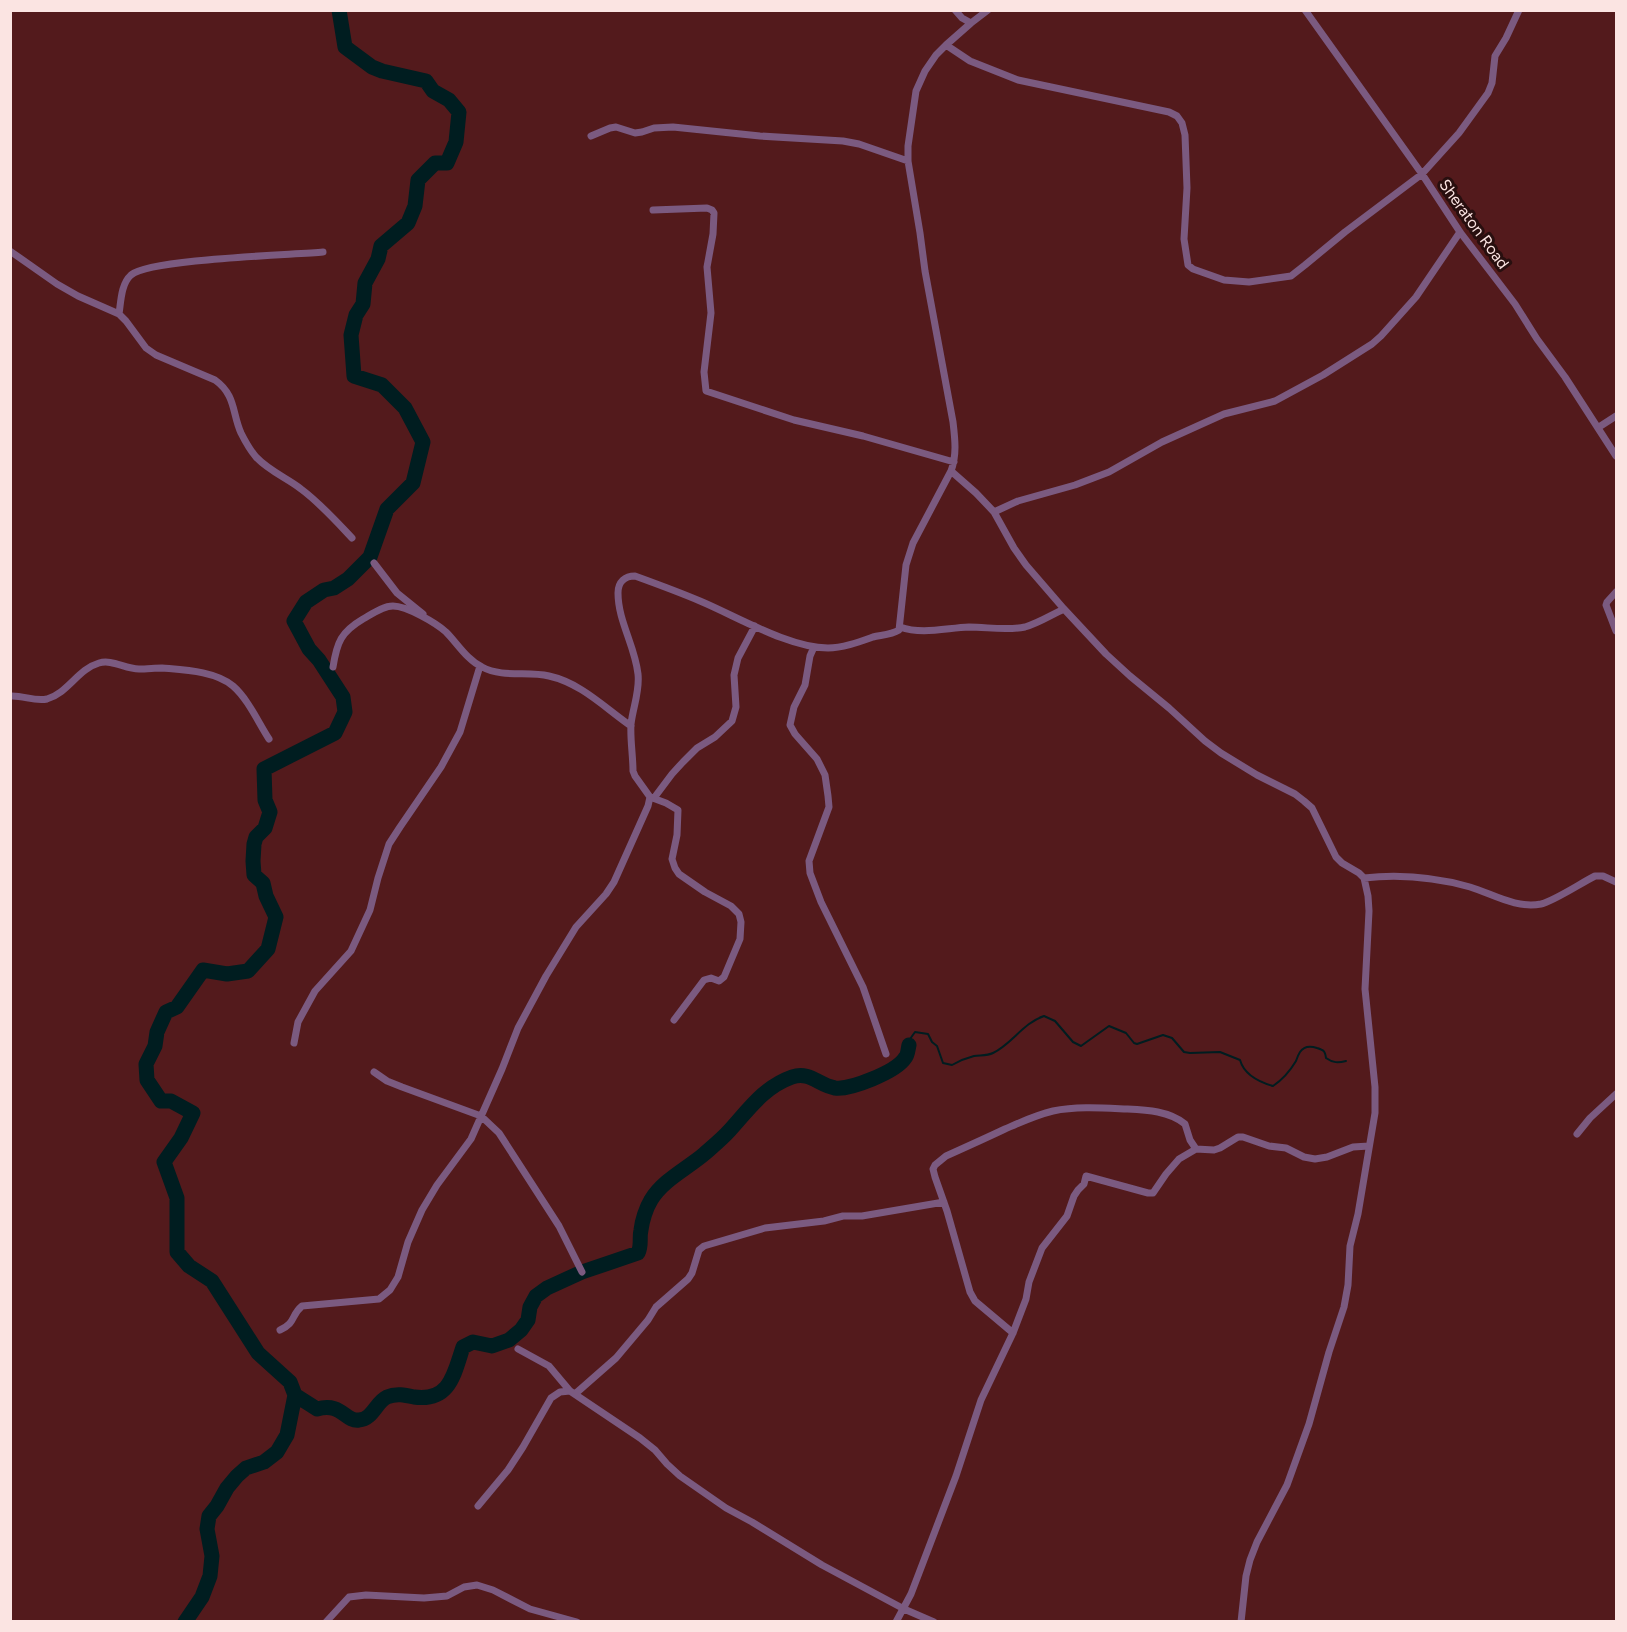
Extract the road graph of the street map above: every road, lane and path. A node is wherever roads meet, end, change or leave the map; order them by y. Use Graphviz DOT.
graph roads {
  1 [pos="955,10"];
  2 [pos="988,10"];
  3 [pos="1305,10"];
  4 [pos="1519,10"];
  5 [pos="971,22"];
  6 [pos="946,45"];
  7 [pos="591,136"];
  8 [pos="908,161"];
  9 [pos="1422,174"];
  10 [pos="653,210"];
  11 [pos="1460,232"];
  12 [pos="10,251"];
  13 [pos="323,252"];
  14 [pos="119,314"];
  15 [pos="1617,416"];
  16 [pos="1599,428"];
  17 [pos="1617,456"];
  18 [pos="954,462"];
  19 [pos="951,471"];
  20 [pos="994,512"];
  21 [pos="352,538"];
  22 [pos="374,563"];
  23 [pos="1617,592"];
  24 [pos="1064,609"];
  25 [pos="432,622"];
  26 [pos="756,626"];
  27 [pos="900,627"];
  28 [pos="1617,631"];
  29 [pos="814,647"];
  30 [pos="333,666"];
  31 [pos="480,666"];
  32 [pos="10,696"];
  33 [pos="631,726"];
  34 [pos="269,739"];
  35 [pos="652,798"];
  36 [pos="1364,878"];
  37 [pos="1617,882"];
  38 [pos="674,1020"];
  39 [pos="294,1043"];
  40 [pos="886,1054"];
  41 [pos="374,1072"];
  42 [pos="1617,1094"];
  43 [pos="481,1116"];
  44 [pos="1577,1134"];
  45 [pos="1369,1146"];
  46 [pos="1196,1149"];
  47 [pos="944,1202"];
  48 [pos="582,1272"];
  49 [pos="280,1330"];
  50 [pos="1013,1333"];
  51 [pos="518,1349"];
  52 [pos="572,1393"];
  53 [pos="478,1506"];
  54 [pos="911,1594"];
  55 [pos="904,1608"];
  56 [pos="918,1614"];
  57 [pos="326,1622"];
  58 [pos="577,1622"];
  59 [pos="896,1622"];
  60 [pos="934,1622"];
  61 [pos="1241,1622"];
  1 -- 5 [label="street"];
  2 -- 5 [label="street"];
  3 -- 9 [label="street, Sheraton Road"];
  4 -- 9 [label="street"];
  5 -- 6 [label="street"];
  6 -- 8 [label="street"];
  6 -- 9 [label="street"];
  7 -- 8 [label="street"];
  8 -- 18 [label="street"];
  9 -- 11 [label="street, Sheraton Road"];
  10 -- 18 [label="street"];
  11 -- 16 [label="street, Sheraton Road"];
  11 -- 20 [label="street"];
  12 -- 14 [label="street"];
  13 -- 14 [label="street"];
  14 -- 21 [label="street"];
  15 -- 16 [label="street"];
  16 -- 17 [label="street, Sheraton Road"];
  18 -- 19 [label="street"];
  19 -- 20 [label="street"];
  19 -- 27 [label="street"];
  20 -- 24 [label="street"];
  22 -- 25 [label="street"];
  23 -- 28 [label="street"];
  24 -- 27 [label="street"];
  24 -- 36 [label="street"];
  25 -- 30 [label="street"];
  25 -- 31 [label="street"];
  26 -- 29 [label="street"];
  26 -- 33 [label="street"];
  26 -- 35 [label="street"];
  27 -- 29 [label="street"];
  29 -- 40 [label="street"];
  31 -- 33 [label="street"];
  31 -- 39 [label="street"];
  32 -- 34 [label="street"];
  33 -- 35 [label="street"];
  35 -- 38 [label="street"];
  35 -- 43 [label="street"];
  36 -- 37 [label="street"];
  36 -- 45 [label="street"];
  41 -- 43 [label="street"];
  42 -- 44 [label="street"];
  43 -- 48 [label="street"];
  43 -- 49 [label="street"];
  45 -- 46 [label="street"];
  45 -- 61 [label="street"];
  46 -- 47 [label="street"];
  46 -- 50 [label="street"];
  47 -- 50 [label="street"];
  47 -- 52 [label="street"];
  50 -- 54 [label="street"];
  51 -- 52 [label="street"];
  52 -- 53 [label="street"];
  52 -- 55 [label="street"];
  54 -- 55 [label="street"];
  54 -- 56 [label="street"];
  55 -- 56 [label="street"];
  55 -- 59 [label="street"];
  56 -- 60 [label="street"];
  57 -- 58 [label="street"];
}
